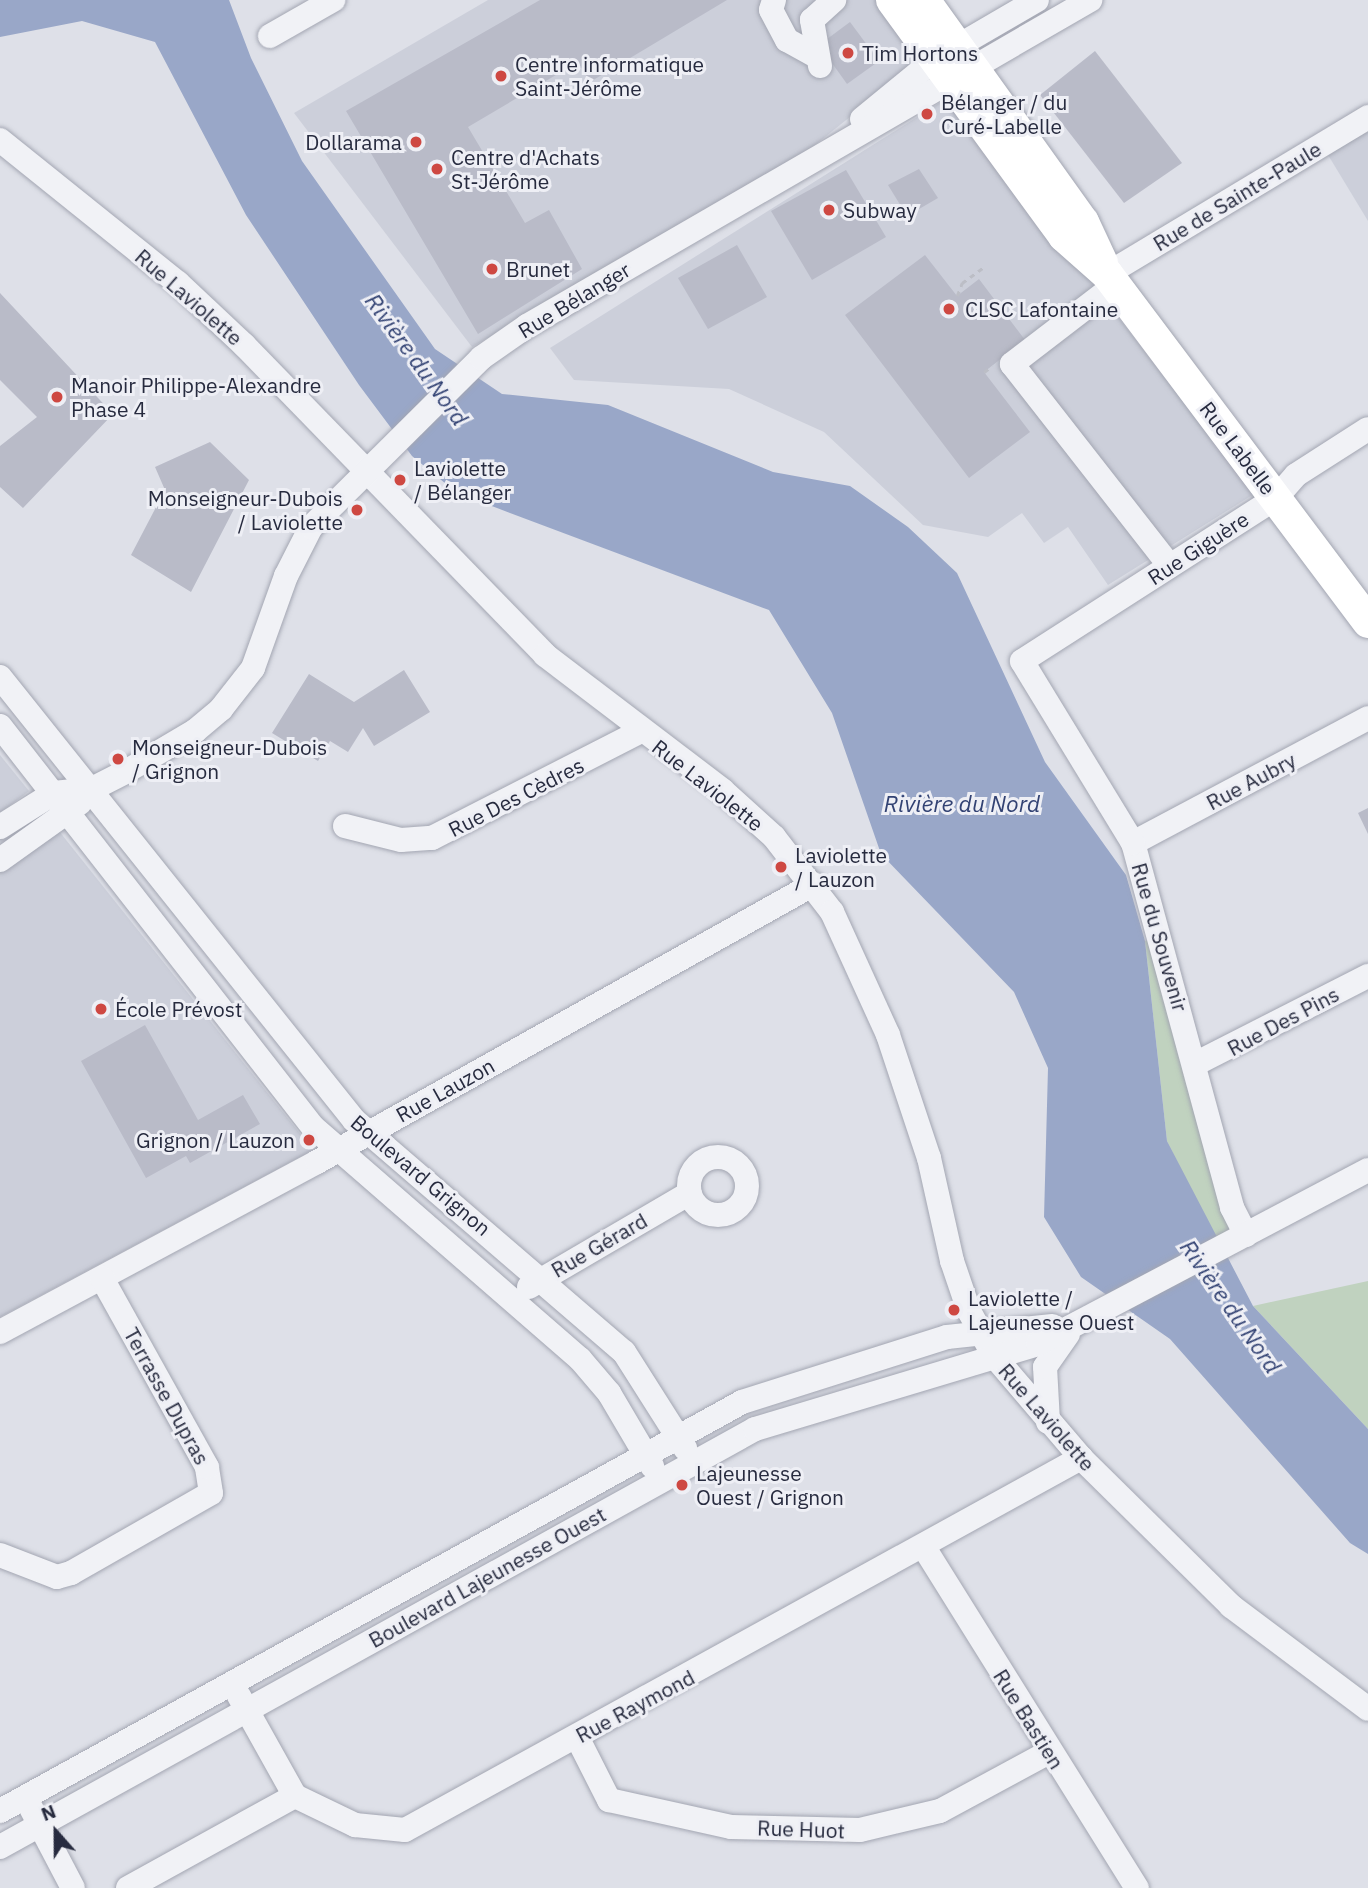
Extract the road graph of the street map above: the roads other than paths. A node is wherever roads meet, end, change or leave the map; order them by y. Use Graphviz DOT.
graph roads {
  1 [pos="333,0"];
  2 [pos="774,0"];
  3 [pos="834,0"];
  4 [pos="892,0"];
  5 [pos="924,0"];
  6 [pos="1037,0"];
  7 [pos="1090,0"];
  8 [pos="270,36"];
  9 [pos="953,65"];
  10 [pos="1368,117"];
  11 [pos="0,140"];
  12 [pos="1111,279"];
  13 [pos="1368,429"];
  14 [pos="366,470"];
  15 [pos="1276,498"];
  16 [pos="1170,566"];
  17 [pos="1368,622"];
  18 [pos="1022,662"];
  19 [pos="0,677"];
  20 [pos="1368,718"];
  21 [pos="0,726"];
  22 [pos="639,732"];
  23 [pos="92,789"];
  24 [pos="54,793"];
  25 [pos="69,815"];
  26 [pos="345,826"];
  27 [pos="0,828"];
  28 [pos="1133,843"];
  29 [pos="0,860"];
  30 [pos="814,884"];
  31 [pos="1368,976"];
  32 [pos="1197,1063"];
  33 [pos="369,1133"];
  34 [pos="337,1151"];
  35 [pos="1368,1170"];
  36 [pos="690,1193"];
  37 [pos="1246,1235"];
  38 [pos="102,1278"];
  39 [pos="542,1278"];
  40 [pos="510,1298"];
  41 [pos="1089,1318"];
  42 [pos="0,1332"];
  43 [pos="981,1333"];
  44 [pos="994,1356"];
  45 [pos="1048,1423"];
  46 [pos="678,1436"];
  47 [pos="645,1454"];
  48 [pos="1081,1458"];
  49 [pos="694,1464"];
  50 [pos="661,1481"];
  51 [pos="925,1549"];
  52 [pos="0,1555"];
  53 [pos="231,1680"];
  54 [pos="246,1709"];
  55 [pos="1368,1709"];
  56 [pos="577,1737"];
  57 [pos="1049,1752"];
  58 [pos="25,1794"];
  59 [pos="295,1796"];
  60 [pos="0,1811"];
  61 [pos="38,1822"];
  62 [pos="0,1846"];
  63 [pos="73,1888"];
  64 [pos="128,1888"];
  65 [pos="1137,1888"];
  1 -- 8 [label="street"];
  2 -- 3 [label="street"];
  4 -- 9 [label="main road"];
  5 -- 9 [label="main road"];
  6 -- 9 [label="street, Rue Bélanger"];
  7 -- 9 [label="street, Rue Bélanger"];
  9 -- 12 [label="main road, Rue Labelle"];
  9 -- 14 [label="street, Rue Bélanger"];
  10 -- 12 [label="street, Rue de Sainte-Paule"];
  11 -- 14 [label="street, Rue Laviolette"];
  12 -- 15 [label="main road, Rue Labelle"];
  12 -- 16 [label="street, Rue de Sainte-Paule"];
  13 -- 15 [label="street, Rue Giguère"];
  14 -- 22 [label="street, Rue Laviolette"];
  14 -- 23 [label="street, Rue Bélanger"];
  15 -- 16 [label="street, Rue Giguère"];
  15 -- 17 [label="main road, Rue Labelle"];
  16 -- 18 [label="street, Rue Giguère"];
  18 -- 28 [label="street, Rue du Souvenir"];
  19 -- 23 [label="street, Boulevard Grignon"];
  20 -- 28 [label="street, Rue Aubry"];
  21 -- 24 [label="street, Boulevard Grignon"];
  22 -- 26 [label="street, Rue Des Cèdres"];
  22 -- 30 [label="street, Rue Laviolette"];
  23 -- 24 [label="street"];
  23 -- 25 [label="street"];
  23 -- 33 [label="street, Boulevard Grignon"];
  24 -- 25 [label="street, Boulevard Grignon"];
  24 -- 27 [label="street"];
  25 -- 29 [label="street"];
  25 -- 34 [label="street, Boulevard Grignon"];
  28 -- 32 [label="street, Rue du Souvenir"];
  30 -- 33 [label="street, Rue Lauzon"];
  30 -- 43 [label="street, Rue Laviolette"];
  31 -- 32 [label="street, Rue Des Pins"];
  32 -- 37 [label="street, Rue du Souvenir"];
  33 -- 34 [label="street, Rue Lauzon"];
  33 -- 39 [label="street, Boulevard Grignon"];
  34 -- 38 [label="street, Rue Lauzon"];
  34 -- 40 [label="street, Boulevard Grignon"];
  35 -- 37 [label="street, Boulevard Lajeunesse Ouest"];
  36 -- 39 [label="street, Rue Gérard"];
  37 -- 41 [label="street, Boulevard Lajeunesse Ouest"];
  38 -- 42 [label="street, Rue Lauzon"];
  38 -- 52 [label="street, Terrasse Dupras"];
  39 -- 40 [label="street, Rue Gérard"];
  39 -- 46 [label="street, Boulevard Grignon"];
  40 -- 47 [label="street, Boulevard Grignon"];
  41 -- 43 [label="street, Boulevard Lajeunesse Ouest"];
  41 -- 44 [label="street, Boulevard Lajeunesse Ouest"];
  41 -- 45 [label="street"];
  43 -- 44 [label="street, Rue Laviolette"];
  43 -- 46 [label="street, Boulevard Lajeunesse Ouest"];
  44 -- 45 [label="street, Rue Laviolette"];
  44 -- 49 [label="street, Boulevard Lajeunesse Ouest"];
  45 -- 48 [label="street, Rue Laviolette"];
  46 -- 47 [label="street, Boulevard Lajeunesse Ouest"];
  46 -- 49 [label="street, Boulevard Grignon"];
  47 -- 50 [label="street, Boulevard Grignon"];
  47 -- 53 [label="street, Boulevard Lajeunesse Ouest"];
  48 -- 51 [label="street, Rue Raymond"];
  48 -- 55 [label="street, Rue Laviolette"];
  49 -- 50 [label="street, Boulevard Lajeunesse Ouest"];
  50 -- 54 [label="street, Boulevard Lajeunesse Ouest"];
  51 -- 56 [label="street, Rue Raymond"];
  51 -- 57 [label="street, Rue Bastien"];
  53 -- 54 [label="street"];
  53 -- 58 [label="street, Boulevard Lajeunesse Ouest"];
  54 -- 59 [label="street"];
  54 -- 61 [label="street, Boulevard Lajeunesse Ouest"];
  56 -- 57 [label="street, Rue Huot"];
  56 -- 59 [label="street, Rue Raymond"];
  57 -- 65 [label="street, Rue Bastien"];
  58 -- 60 [label="street, Boulevard Lajeunesse Ouest"];
  58 -- 61 [label="street"];
  59 -- 64 [label="street"];
  61 -- 62 [label="street, Boulevard Lajeunesse Ouest"];
  61 -- 63 [label="street"];
}
